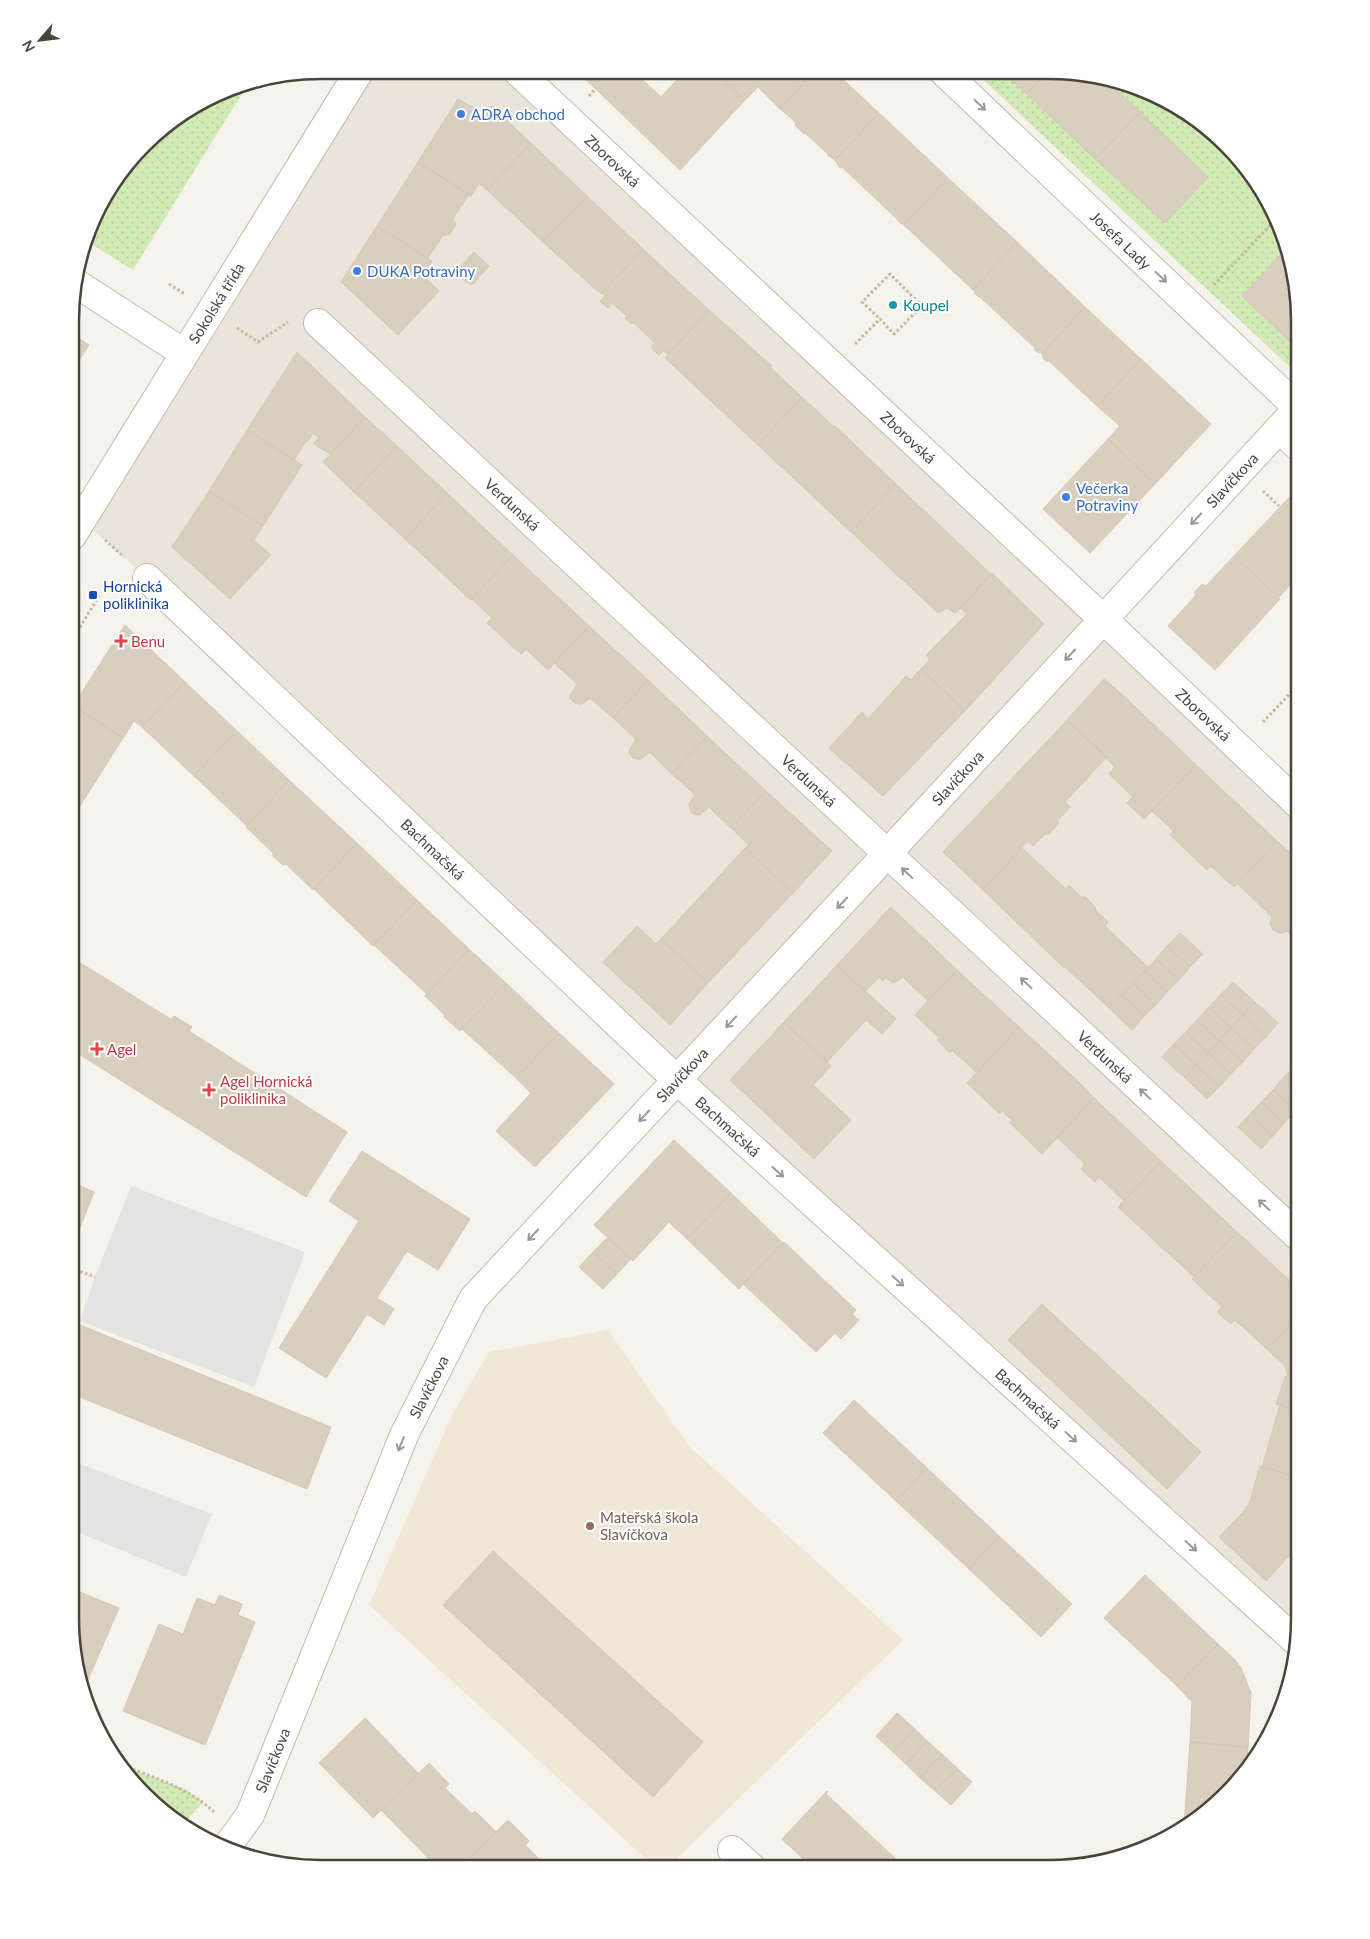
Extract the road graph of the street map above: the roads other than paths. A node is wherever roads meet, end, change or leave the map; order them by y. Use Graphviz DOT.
graph roads {
  1 [pos="354,79"];
  2 [pos="526,79"];
  3 [pos="951,79"];
  4 [pos="81,287"];
  5 [pos="318,323"];
  6 [pos="184,353"];
  7 [pos="1291,400"];
  8 [pos="1291,416"];
  9 [pos="1279,429"];
  10 [pos="1291,440"];
  11 [pos="79,525"];
  12 [pos="147,578"];
  13 [pos="1103,619"];
  14 [pos="1291,797"];
  15 [pos="887,854"];
  16 [pos="677,1080"];
  17 [pos="1291,1230"];
  18 [pos="1291,1636"];
  19 [pos="231,1841"];
  20 [pos="732,1850"];
  21 [pos="743,1860"];
  1 -- 6 [label="street, Sokolská třída"];
  2 -- 13 [label="street, Zborovská"];
  3 -- 7 [label="street, Josefa Lady, one-way"];
  4 -- 6 [label="street"];
  5 -- 15 [label="street, Verdunská"];
  6 -- 11 [label="street, Sokolská třída"];
  8 -- 9 [label="street, Slavíčkova"];
  9 -- 10 [label="street"];
  9 -- 13 [label="street, Slavíčkova, one-way"];
  12 -- 16 [label="street, Bachmačská"];
  13 -- 14 [label="street, Zborovská"];
  13 -- 15 [label="street, Slavíčkova, one-way"];
  15 -- 16 [label="street, Slavíčkova, one-way"];
  17 -- 15 [label="street, Verdunská, one-way"];
  16 -- 18 [label="street, Bachmačská, one-way"];
  16 -- 19 [label="street, Slavíčkova, one-way"];
  20 -- 21 [label="street"];
}
